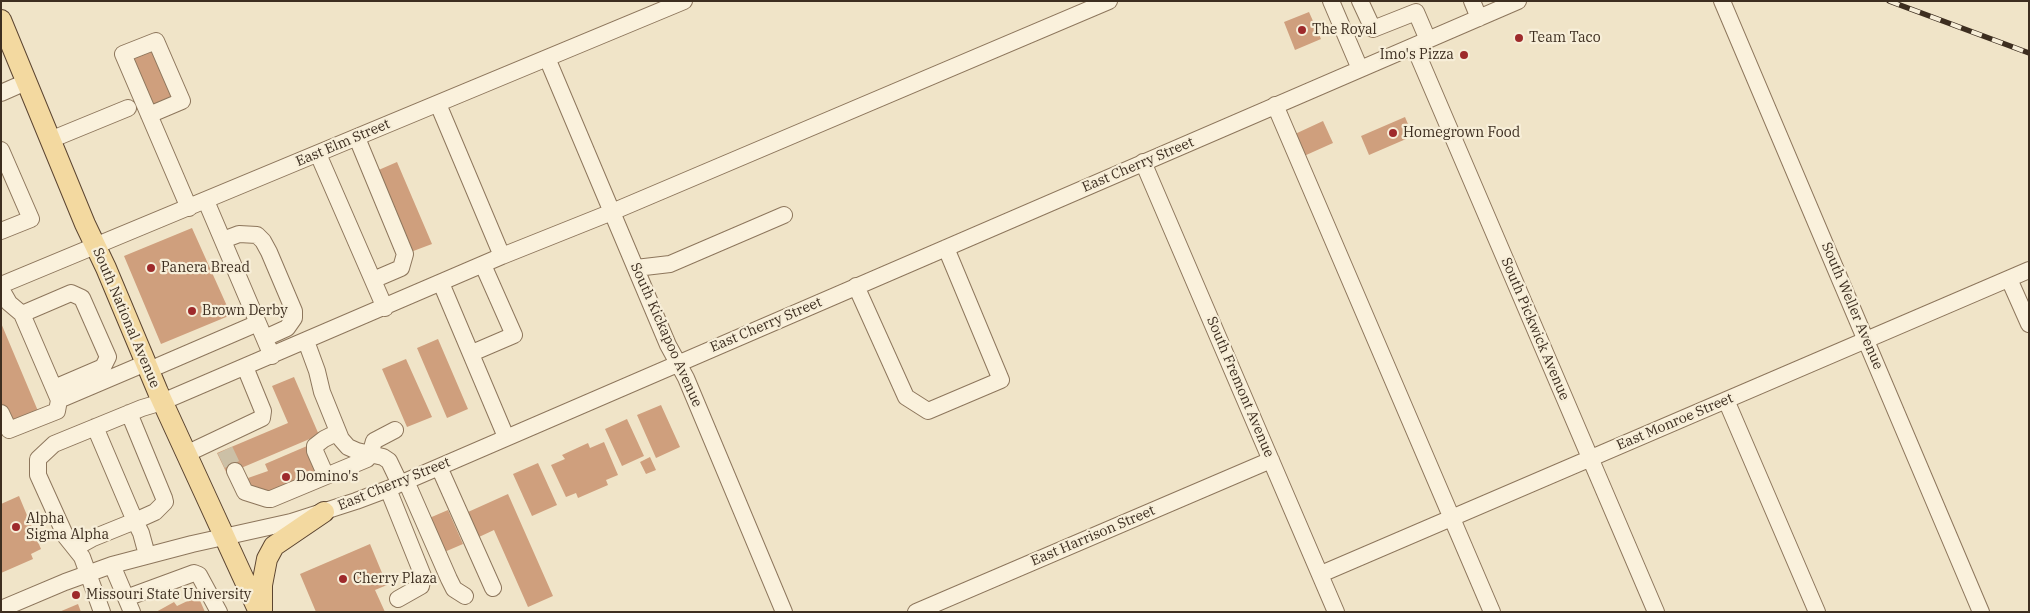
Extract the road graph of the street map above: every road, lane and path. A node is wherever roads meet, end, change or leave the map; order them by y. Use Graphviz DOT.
graph roads {
  1 [pos="1109,1"];
  2 [pos="1360,1"];
  3 [pos="1472,1"];
  4 [pos="1518,1"];
  5 [pos="1722,1"];
  6 [pos="1333,2"];
  7 [pos="674,3"];
  8 [pos="1414,7"];
  9 [pos="1479,18"];
  10 [pos="1,20"];
  11 [pos="1421,42"];
  12 [pos="547,58"];
  13 [pos="1360,69"];
  14 [pos="26,82"];
  15 [pos="1,93"];
  16 [pos="438,104"];
  17 [pos="1275,105"];
  18 [pos="128,108"];
  19 [pos="149,115"];
  20 [pos="356,138"];
  21 [pos="50,140"];
  22 [pos="1,150"];
  23 [pos="318,154"];
  24 [pos="1143,162"];
  25 [pos="206,201"];
  26 [pos="189,208"];
  27 [pos="612,212"];
  28 [pos="784,214"];
  29 [pos="1,232"];
  30 [pos="223,240"];
  31 [pos="96,246"];
  32 [pos="946,248"];
  33 [pos="502,256"];
  34 [pos="483,265"];
  35 [pos="636,268"];
  36 [pos="2029,270"];
  37 [pos="2009,279"];
  38 [pos="373,280"];
  39 [pos="442,283"];
  40 [pos="1,285"];
  41 [pos="856,286"];
  42 [pos="1,290"];
  43 [pos="385,308"];
  44 [pos="22,314"];
  45 [pos="2029,324"];
  46 [pos="262,330"];
  47 [pos="1866,341"];
  48 [pos="306,342"];
  49 [pos="472,353"];
  50 [pos="272,356"];
  51 [pos="678,363"];
  52 [pos="147,366"];
  53 [pos="245,367"];
  54 [pos="56,394"];
  55 [pos="1726,400"];
  56 [pos="162,402"];
  57 [pos="129,413"];
  58 [pos="2,418"];
  59 [pos="94,427"];
  60 [pos="395,430"];
  61 [pos="338,432"];
  62 [pos="506,436"];
  63 [pos="186,454"];
  64 [pos="370,455"];
  65 [pos="1590,458"];
  66 [pos="1271,460"];
  67 [pos="440,466"];
  68 [pos="235,471"];
  69 [pos="326,476"];
  70 [pos="398,485"];
  71 [pos="324,512"];
  72 [pos="1452,518"];
  73 [pos="135,521"];
  74 [pos="225,537"];
  75 [pos="75,548"];
  76 [pos="147,555"];
  77 [pos="112,565"];
  78 [pos="87,574"];
  79 [pos="1321,574"];
  80 [pos="493,588"];
  81 [pos="465,596"];
  82 [pos="398,599"];
  83 [pos="129,605"];
  84 [pos="1,609"];
  85 [pos="259,611"];
  86 [pos="102,612"];
  87 [pos="219,612"];
  88 [pos="784,612"];
  89 [pos="916,612"];
  90 [pos="1336,612"];
  91 [pos="1492,612"];
  92 [pos="1656,612"];
  93 [pos="1817,612"];
  94 [pos="1982,612"];
  1 -- 27 [label="street"];
  2 -- 8 [label="street"];
  3 -- 9 [label="street"];
  4 -- 9 [label="street, East Cherry Street"];
  5 -- 47 [label="street, South Weller Avenue"];
  6 -- 13 [label="street"];
  7 -- 12 [label="street, East Elm Street"];
  8 -- 11 [label="street, South Pickwick Avenue"];
  9 -- 11 [label="street, East Cherry Street"];
  10 -- 14 [label="main road, South National Avenue"];
  11 -- 13 [label="street, East Cherry Street"];
  11 -- 65 [label="street, South Pickwick Avenue"];
  12 -- 16 [label="street, East Elm Street"];
  12 -- 27 [label="street, South Kickapoo Avenue"];
  13 -- 17 [label="street, East Cherry Street"];
  14 -- 15 [label="street"];
  14 -- 21 [label="main road, South National Avenue"];
  16 -- 20 [label="street, East Elm Street"];
  16 -- 33 [label="street"];
  17 -- 24 [label="street, East Cherry Street"];
  17 -- 72 [label="street"];
  18 -- 21 [label="street"];
  19 -- 26 [label="street"];
  20 -- 23 [label="street, East Elm Street"];
  20 -- 38 [label="street"];
  21 -- 31 [label="main road, South National Avenue"];
  22 -- 29 [label="street"];
  23 -- 25 [label="street, East Elm Street"];
  23 -- 38 [label="street"];
  24 -- 32 [label="street, East Cherry Street"];
  24 -- 66 [label="street, South Fremont Avenue"];
  25 -- 26 [label="street, East Elm Street"];
  25 -- 30 [label="street"];
  26 -- 31 [label="street, East Elm Street"];
  27 -- 33 [label="street"];
  27 -- 35 [label="street, South Kickapoo Avenue"];
  28 -- 35 [label="street"];
  30 -- 46 [label="street"];
  30 -- 46 [label="street"];
  31 -- 40 [label="street, East Elm Street"];
  31 -- 52 [label="main road, South National Avenue"];
  32 -- 41 [label="street, East Cherry Street"];
  32 -- 41 [label="street"];
  33 -- 34 [label="street"];
  34 -- 39 [label="street"];
  34 -- 49 [label="street"];
  35 -- 51 [label="street, South Kickapoo Avenue"];
  36 -- 37 [label="street, East Monroe Street"];
  37 -- 45 [label="street"];
  37 -- 47 [label="street, East Monroe Street"];
  38 -- 43 [label="street"];
  39 -- 43 [label="street"];
  39 -- 49 [label="street"];
  41 -- 51 [label="street, East Cherry Street"];
  42 -- 44 [label="street"];
  43 -- 48 [label="street"];
  44 -- 54 [label="street"];
  44 -- 54 [label="street"];
  46 -- 50 [label="street"];
  46 -- 52 [label="street"];
  47 -- 55 [label="street, East Monroe Street"];
  47 -- 94 [label="street, South Weller Avenue"];
  48 -- 50 [label="street"];
  48 -- 61 [label="street"];
  49 -- 62 [label="street"];
  50 -- 53 [label="street"];
  51 -- 62 [label="street, East Cherry Street"];
  51 -- 88 [label="street, South Kickapoo Avenue"];
  52 -- 54 [label="street"];
  52 -- 56 [label="main road, South National Avenue"];
  53 -- 56 [label="street"];
  53 -- 63 [label="street"];
  54 -- 58 [label="street"];
  55 -- 65 [label="street, East Monroe Street"];
  55 -- 93 [label="street"];
  56 -- 57 [label="street"];
  56 -- 63 [label="main road, South National Avenue"];
  57 -- 59 [label="street"];
  57 -- 73 [label="street"];
  59 -- 73 [label="street"];
  59 -- 75 [label="street"];
  60 -- 64 [label="street"];
  61 -- 64 [label="street"];
  61 -- 69 [label="street"];
  62 -- 67 [label="street, East Cherry Street"];
  63 -- 74 [label="main road, South National Avenue"];
  64 -- 69 [label="street"];
  64 -- 70 [label="street"];
  65 -- 72 [label="street, East Monroe Street"];
  65 -- 92 [label="street, South Pickwick Avenue"];
  66 -- 79 [label="street, South Fremont Avenue"];
  66 -- 89 [label="street, East Harrison Street"];
  67 -- 70 [label="street, East Cherry Street"];
  67 -- 80 [label="street"];
  68 -- 69 [label="street"];
  70 -- 71 [label="street, East Cherry Street"];
  70 -- 81 [label="street"];
  70 -- 82 [label="street"];
  71 -- 74 [label="street, East Cherry Street"];
  71 -- 85 [label="main road"];
  72 -- 79 [label="street, East Monroe Street"];
  72 -- 91 [label="street"];
  73 -- 75 [label="street"];
  73 -- 76 [label="street"];
  74 -- 76 [label="street, East Cherry Street"];
  74 -- 85 [label="main road, South National Avenue"];
  75 -- 78 [label="street"];
  76 -- 77 [label="street, East Cherry Street"];
  77 -- 78 [label="street, East Cherry Street"];
  77 -- 83 [label="street"];
  78 -- 84 [label="street, East Cherry Street"];
  78 -- 86 [label="street"];
  79 -- 90 [label="street, South Fremont Avenue"];
  83 -- 87 [label="street"];
}
